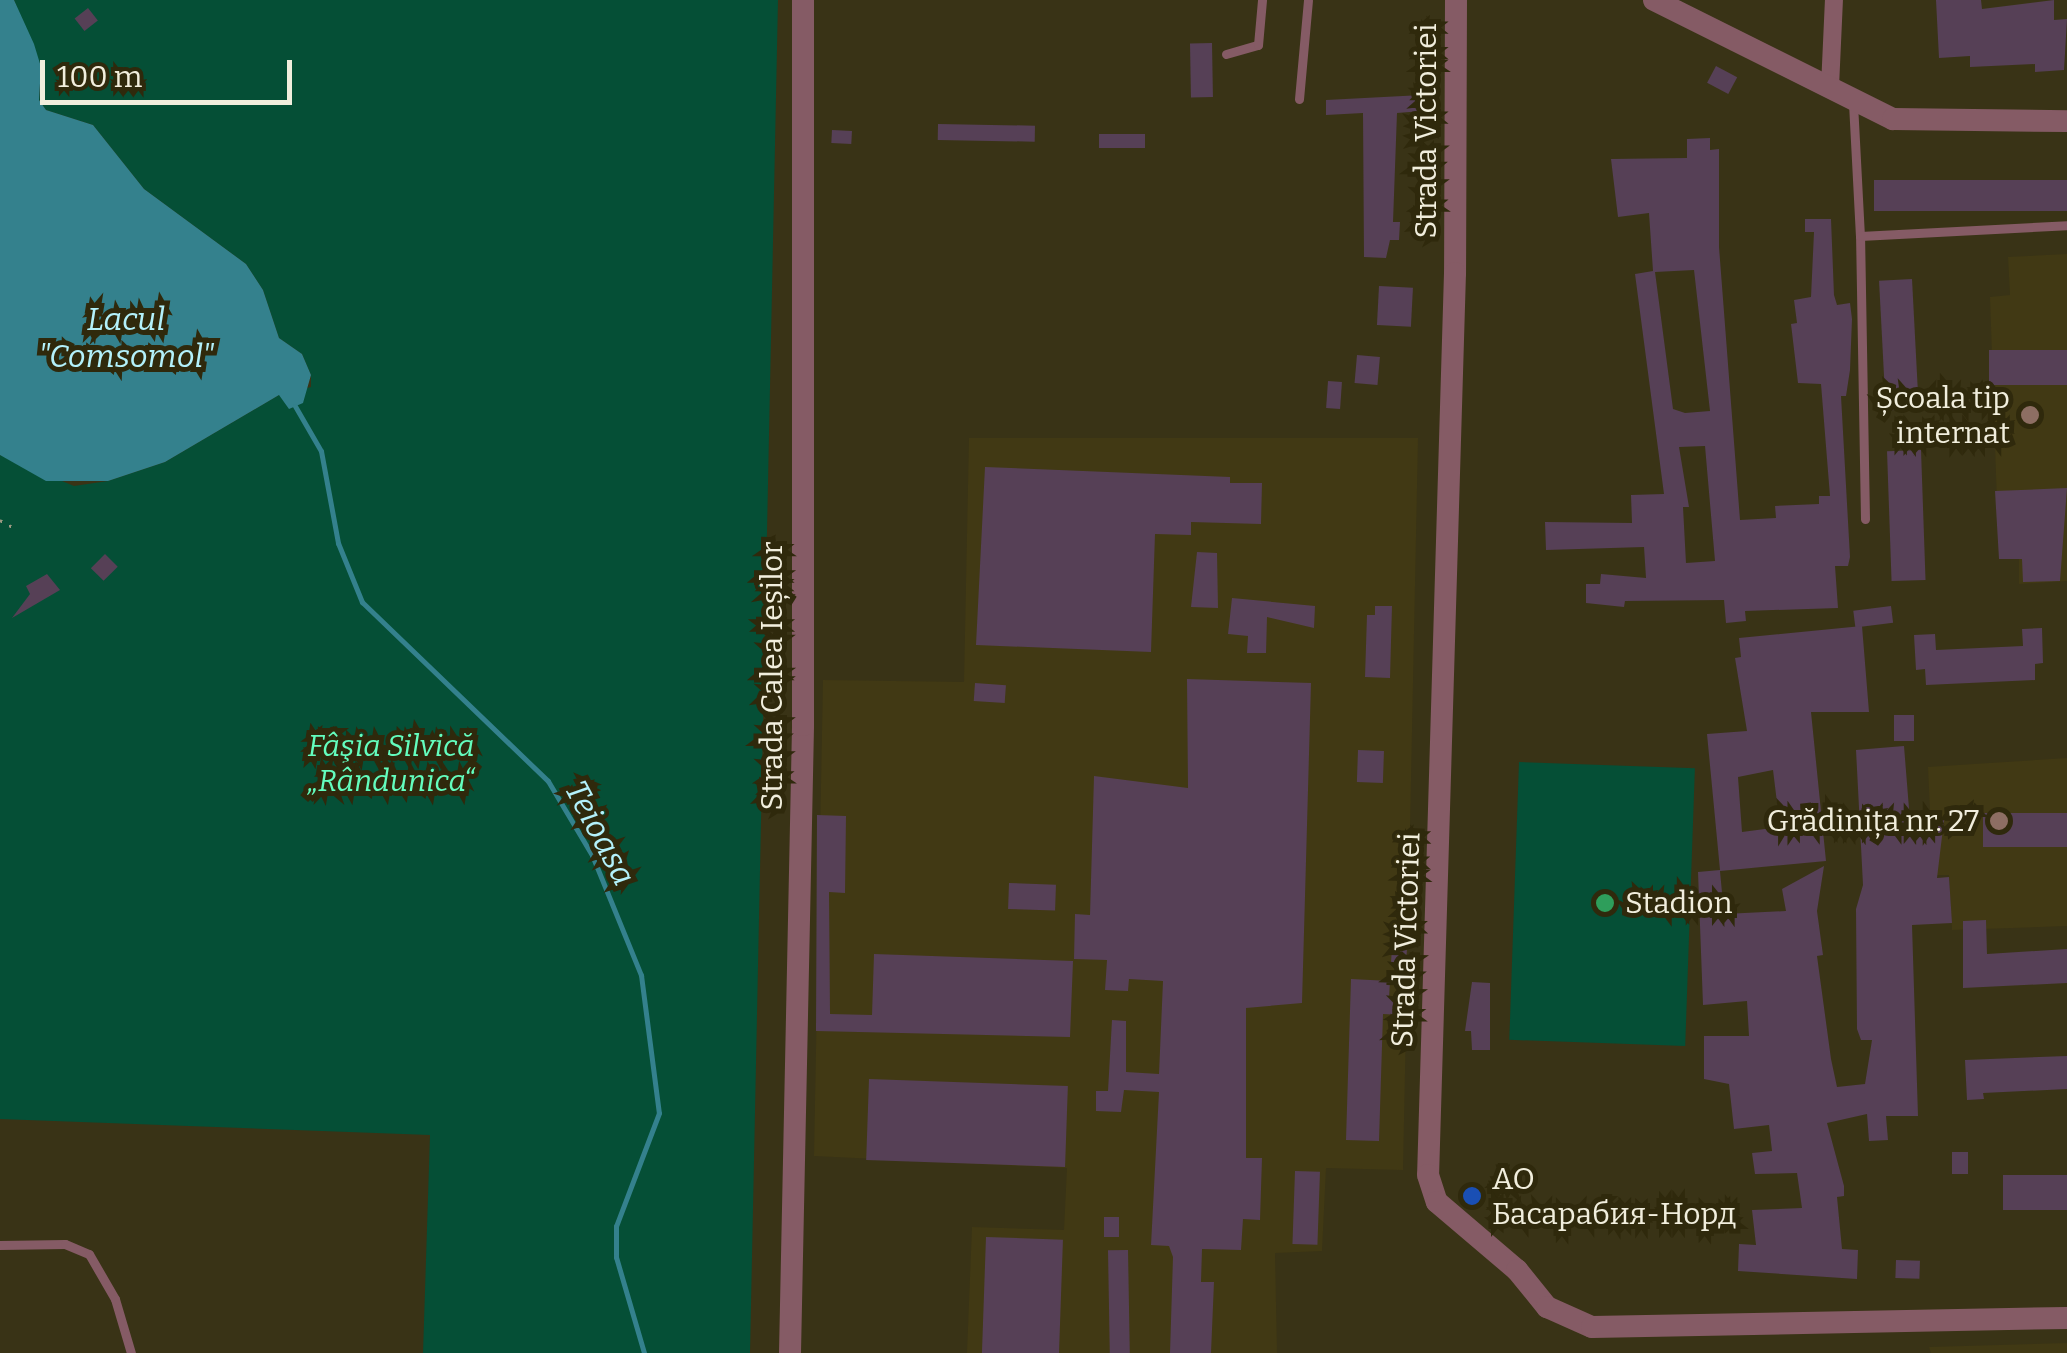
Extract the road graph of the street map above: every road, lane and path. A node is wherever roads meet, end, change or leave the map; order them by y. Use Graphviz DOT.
graph roads {
  1 [pos="803,0"];
  2 [pos="1262,0"];
  3 [pos="1308,0"];
  4 [pos="1456,0"];
  5 [pos="1654,0"];
  6 [pos="1834,0"];
  7 [pos="1226,54"];
  8 [pos="1830,87"];
  9 [pos="1299,99"];
  10 [pos="1853,101"];
  11 [pos="2067,121"];
  12 [pos="2067,225"];
  13 [pos="1860,236"];
  14 [pos="1865,518"];
  15 [pos="0,520"];
  16 [pos="16,529"];
  17 [pos="0,1245"];
  18 [pos="2067,1318"];
  19 [pos="130,1353"];
  20 [pos="790,1353"];
  1 -- 20 [label="street, Strada Calea Ieșilor"];
  2 -- 7 [label="lane"];
  3 -- 9 [label="lane"];
  4 -- 18 [label="street, Strada Victoriei"];
  5 -- 8 [label="street"];
  6 -- 8 [label="street"];
  8 -- 10 [label="street"];
  10 -- 11 [label="street"];
  10 -- 13 [label="lane"];
  12 -- 13 [label="lane"];
  13 -- 14 [label="lane"];
  15 -- 16 [label="path"];
  17 -- 19 [label="lane"];
}
